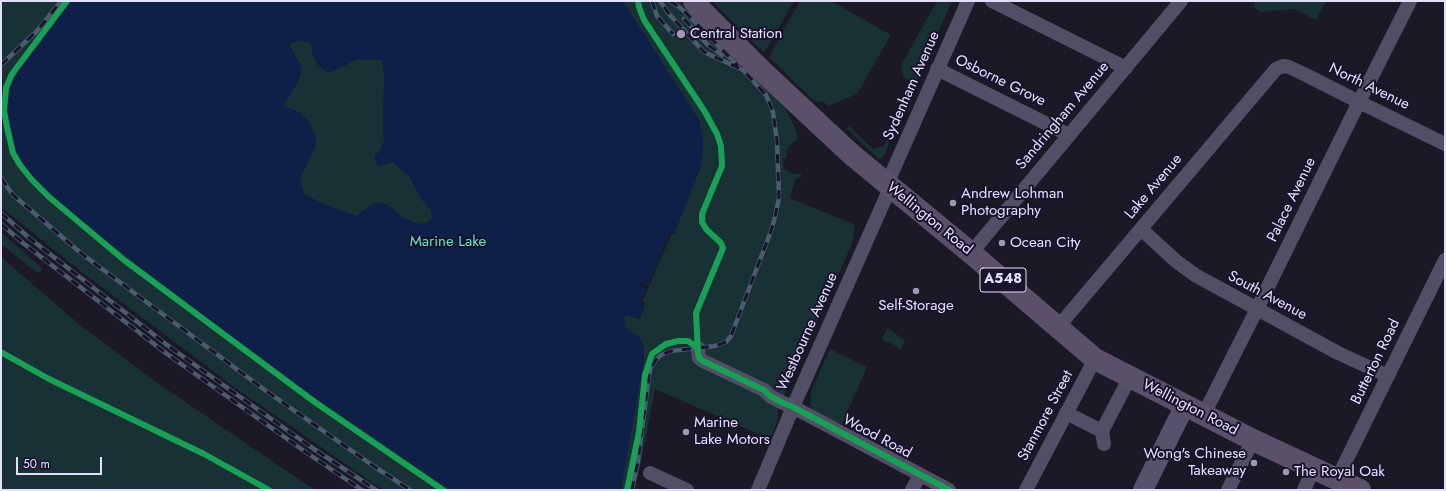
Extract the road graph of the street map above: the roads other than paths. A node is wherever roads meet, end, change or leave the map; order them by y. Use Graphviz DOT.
graph roads {
  1 [pos="694,1"];
  2 [pos="968,1"];
  3 [pos="992,1"];
  4 [pos="1181,1"];
  5 [pos="1410,1"];
  6 [pos="1126,68"];
  7 [pos="938,69"];
  8 [pos="1276,69"];
  9 [pos="1359,102"];
  10 [pos="1069,135"];
  11 [pos="1445,144"];
  12 [pos="888,186"];
  13 [pos="1141,228"];
  14 [pos="971,253"];
  15 [pos="1445,260"];
  16 [pos="1257,309"];
  17 [pos="1058,327"];
  18 [pos="698,348"];
  19 [pos="1095,359"];
  20 [pos="1388,376"];
  21 [pos="1130,377"];
  22 [pos="793,407"];
  23 [pos="1194,410"];
  24 [pos="1066,413"];
  25 [pos="1253,440"];
  26 [pos="1314,468"];
  27 [pos="650,473"];
  28 [pos="920,475"];
  29 [pos="1337,479"];
  30 [pos="687,490"];
  31 [pos="758,490"];
  32 [pos="912,490"];
  33 [pos="949,490"];
  34 [pos="1026,490"];
  35 [pos="1143,490"];
  36 [pos="1228,490"];
  37 [pos="1304,490"];
  38 [pos="1360,490"];
  1 -- 12 [label="main road, Wellington Road / A548"];
  2 -- 7 [label="street, Sydenham Avenue"];
  3 -- 6 [label="street"];
  4 -- 6 [label="street, Sandringham Avenue"];
  5 -- 9 [label="street, Palace Avenue"];
  6 -- 10 [label="street, Sandringham Avenue"];
  7 -- 10 [label="street, Osborne Grove"];
  7 -- 12 [label="street, Sydenham Avenue"];
  8 -- 9 [label="street, North Avenue"];
  8 -- 13 [label="street, Lake Avenue"];
  9 -- 11 [label="street, North Avenue"];
  9 -- 16 [label="street, Palace Avenue"];
  10 -- 14 [label="street, Sandringham Avenue"];
  12 -- 14 [label="main road, Wellington Road / A548"];
  12 -- 22 [label="street, Westbourne Avenue"];
  13 -- 16 [label="street, South Avenue"];
  13 -- 17 [label="street, Lake Avenue"];
  14 -- 17 [label="main road, Wellington Road / A548"];
  15 -- 20 [label="street, Butterton Road"];
  16 -- 20 [label="street, South Avenue"];
  16 -- 23 [label="street, Palace Avenue"];
  17 -- 19 [label="main road, Wellington Road / A548"];
  18 -- 22 [label="street, Wood Road"];
  19 -- 21 [label="main road, Wellington Road / A548"];
  19 -- 24 [label="street, Stanmore Street"];
  20 -- 29 [label="street, Butterton Road"];
  21 -- 23 [label="main road, Wellington Road / A548"];
  21 -- 24 [label="street"];
  22 -- 28 [label="street, Wood Road"];
  22 -- 31 [label="street, Westbourne Avenue"];
  23 -- 25 [label="main road, Wellington Road / A548"];
  23 -- 35 [label="street"];
  24 -- 34 [label="street, Stanmore Street"];
  25 -- 26 [label="main road, Wellington Road / A548"];
  25 -- 36 [label="street"];
  26 -- 29 [label="main road, Wellington Road / A548"];
  26 -- 37 [label="street"];
  27 -- 30 [label="street"];
  28 -- 32 [label="street"];
  28 -- 33 [label="street, Wood Road"];
  29 -- 38 [label="main road, Wellington Road / A548"];
}
